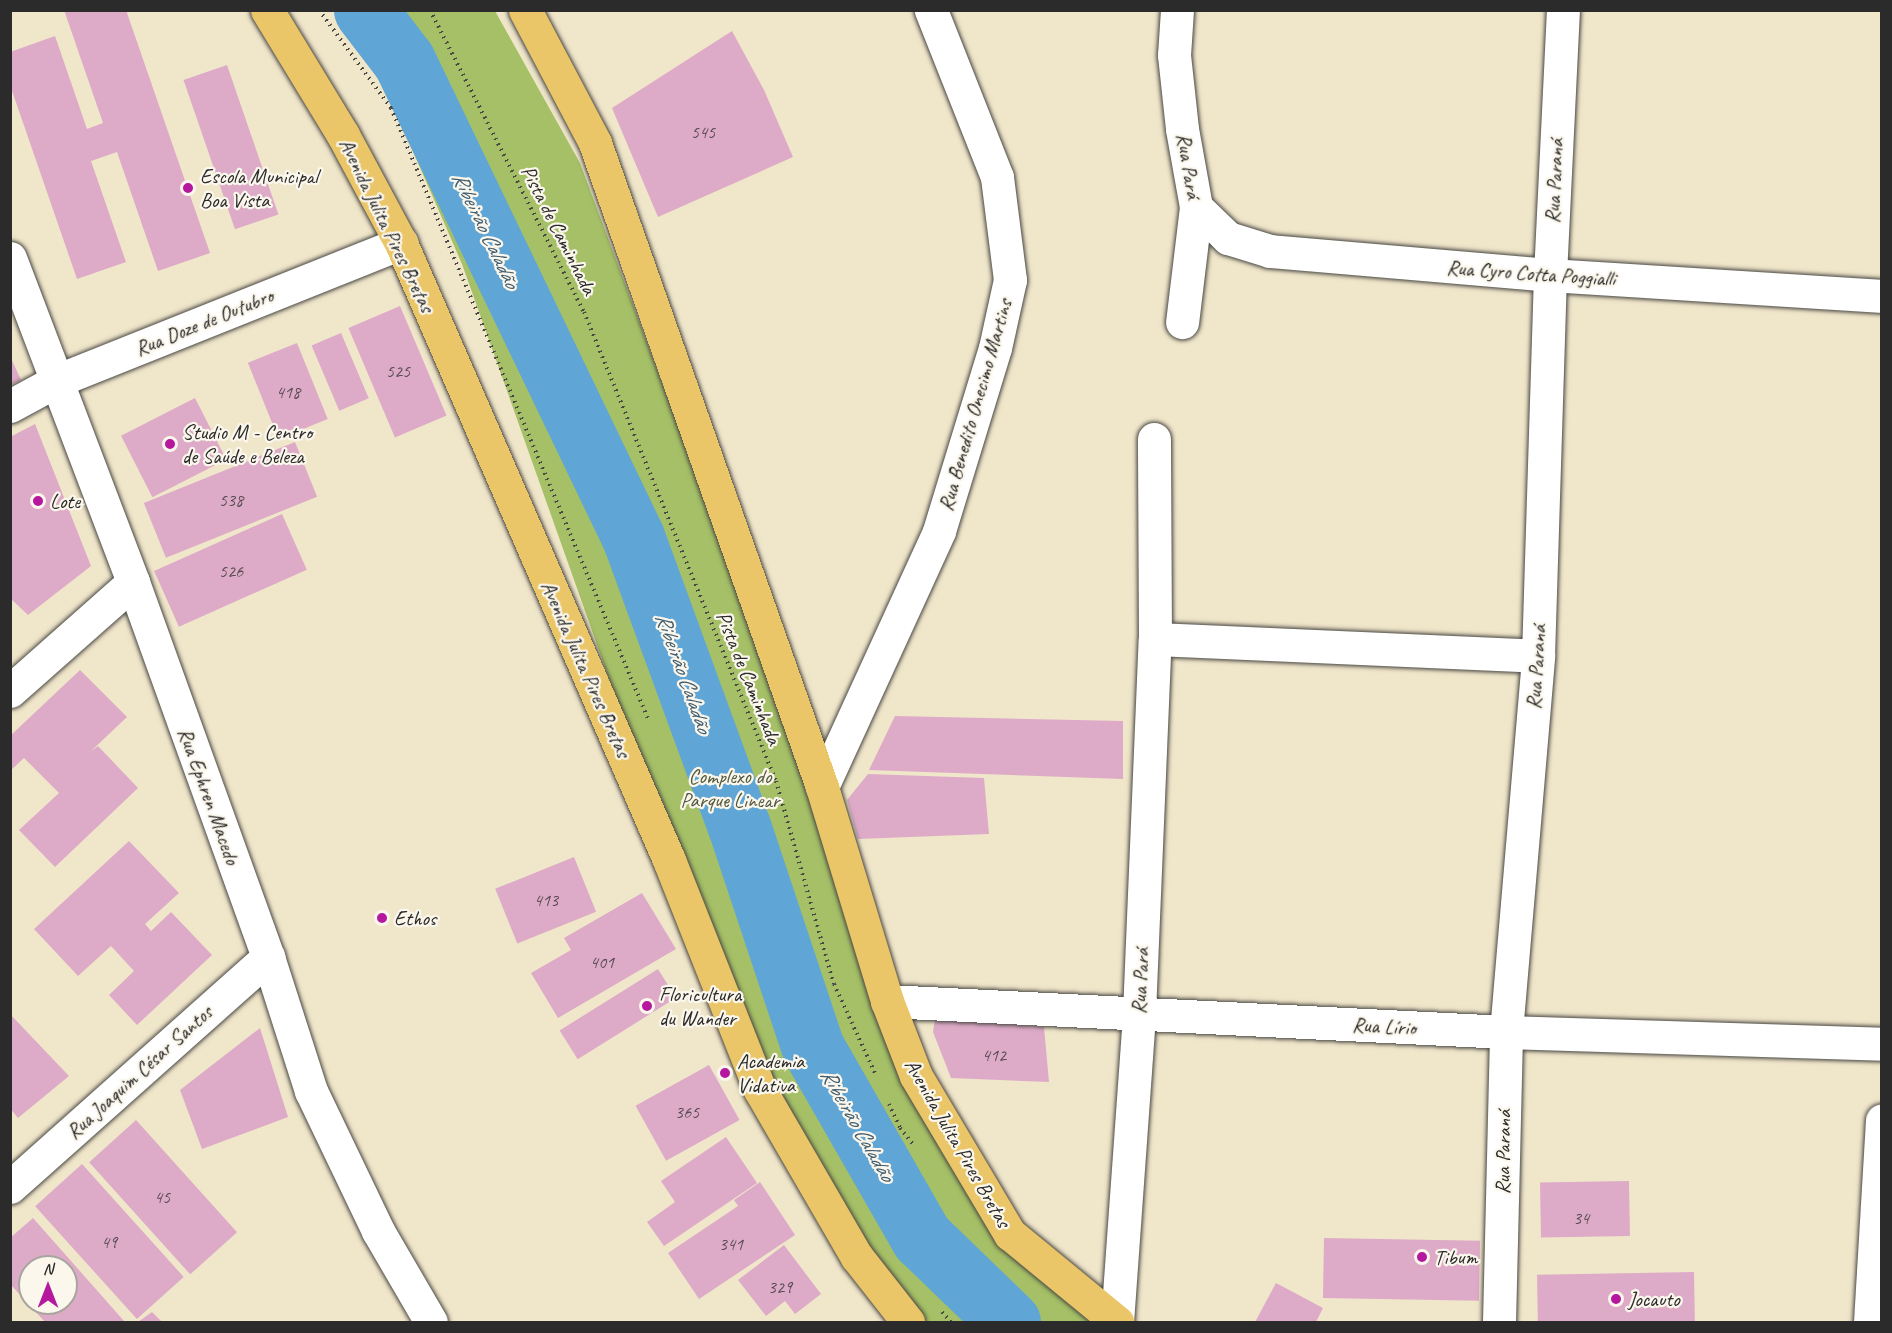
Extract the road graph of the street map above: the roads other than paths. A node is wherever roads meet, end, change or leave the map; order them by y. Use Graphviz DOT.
graph roads {
  1 [pos="267,10"];
  2 [pos="525,10"];
  3 [pos="931,10"];
  4 [pos="1177,10"];
  5 [pos="1563,10"];
  6 [pos="1196,207"];
  7 [pos="401,243"];
  8 [pos="10,258"];
  9 [pos="1550,275"];
  10 [pos="1881,296"];
  11 [pos="1182,321"];
  12 [pos="56,381"];
  13 [pos="10,406"];
  14 [pos="1154,439"];
  15 [pos="133,582"];
  16 [pos="1155,639"];
  17 [pos="1538,656"];
  18 [pos="10,691"];
  19 [pos="822,787"];
  20 [pos="268,957"];
  21 [pos="887,1001"];
  22 [pos="1139,1013"];
  23 [pos="1506,1032"];
  24 [pos="1881,1044"];
  25 [pos="1881,1120"];
  26 [pos="10,1187"];
  27 [pos="1117,1322"];
  28 [pos="430,1323"];
  29 [pos="908,1323"];
  30 [pos="1499,1323"];
  31 [pos="1870,1323"];
  1 -- 7 [label="main road, Avenida Julita Pires Bretas"];
  2 -- 19 [label="main road, Avenida Julita Pires Bretas"];
  3 -- 19 [label="street, Rua Benedito Onecimo Martins"];
  4 -- 6 [label="street, Rua Pará"];
  5 -- 9 [label="street, Rua Paraná"];
  6 -- 9 [label="street, Rua Cyro Cotta Poggialli"];
  6 -- 11 [label="street, Rua Pará"];
  7 -- 12 [label="street, Rua Doze de Outubro"];
  7 -- 29 [label="main road, Avenida Julita Pires Bretas"];
  8 -- 12 [label="street, Rua Ephren Macedo"];
  9 -- 10 [label="street, Rua Cyro Cotta Poggialli"];
  9 -- 17 [label="street, Rua Paraná"];
  12 -- 13 [label="street, Rua Doze de Outubro"];
  12 -- 15 [label="street, Rua Ephren Macedo"];
  14 -- 16 [label="street, Rua Pará"];
  15 -- 18 [label="street"];
  15 -- 20 [label="street, Rua Ephren Macedo"];
  16 -- 17 [label="street"];
  16 -- 22 [label="street, Rua Pará"];
  17 -- 23 [label="street, Rua Paraná"];
  19 -- 21 [label="main road, Avenida Julita Pires Bretas"];
  20 -- 26 [label="street, Rua Joaquim César Santos"];
  20 -- 28 [label="street, Rua Ephren Macedo"];
  21 -- 22 [label="street, Rua Lírio"];
  21 -- 27 [label="main road, Avenida Julita Pires Bretas"];
  22 -- 23 [label="street, Rua Lírio"];
  22 -- 27 [label="street, Rua Pará"];
  23 -- 24 [label="street, Rua Lírio"];
  23 -- 30 [label="street, Rua Paraná"];
  25 -- 31 [label="street"];
}
